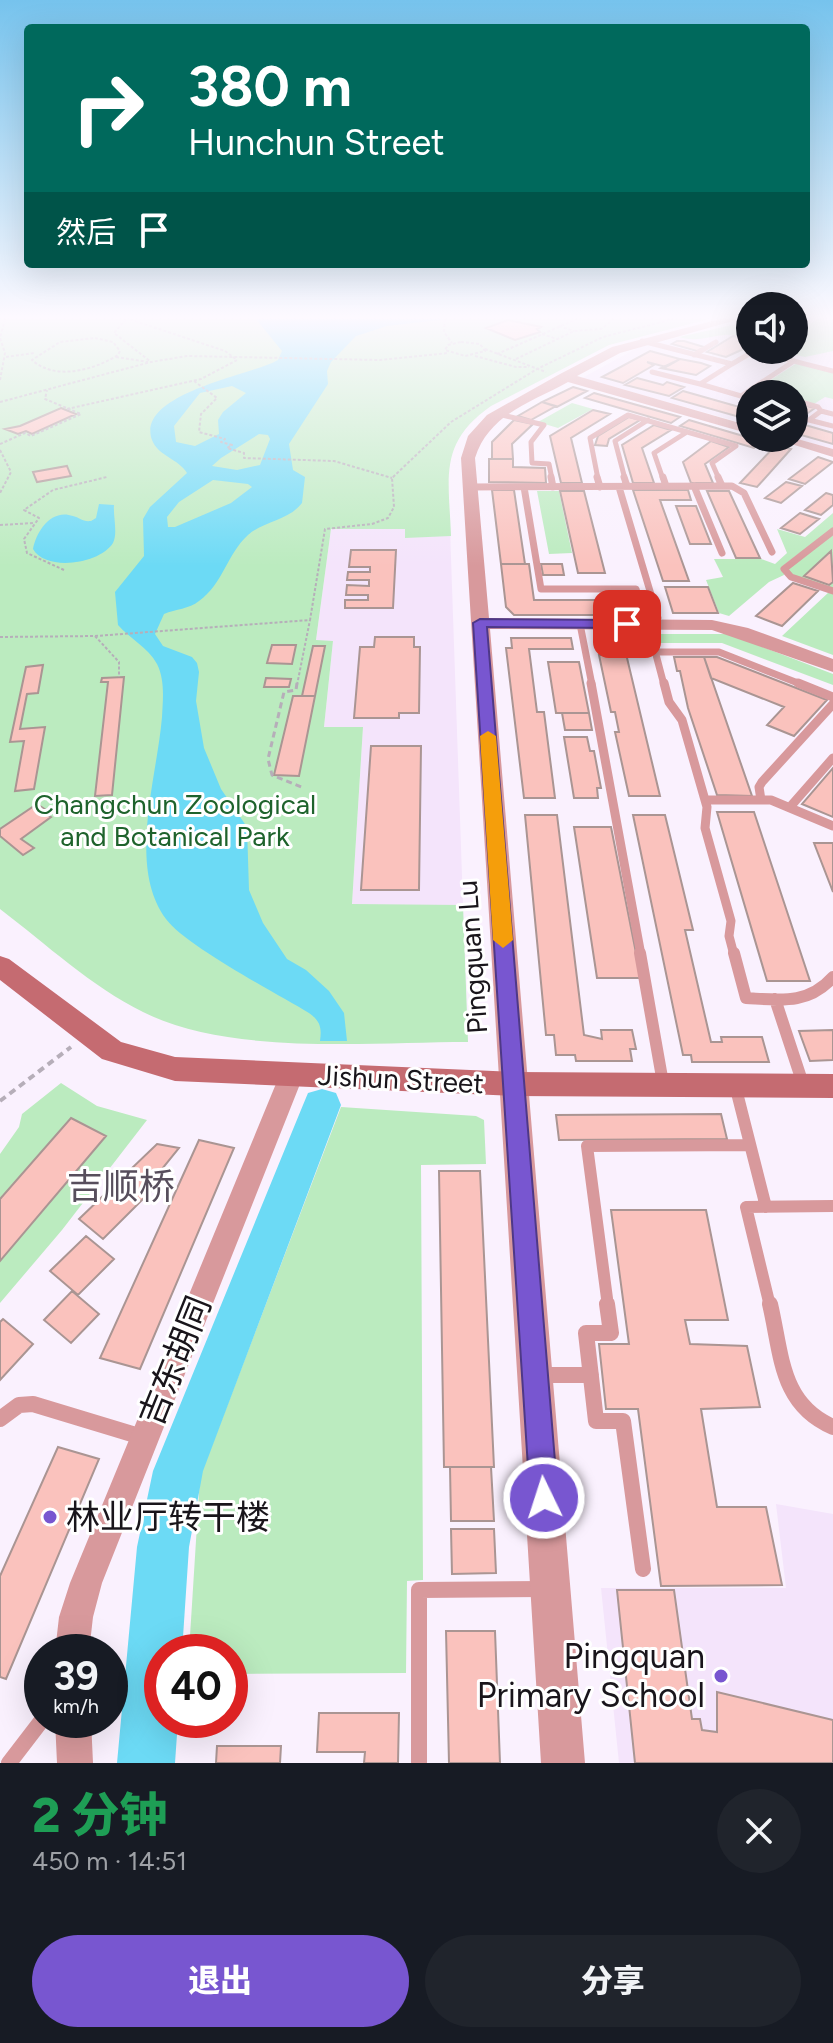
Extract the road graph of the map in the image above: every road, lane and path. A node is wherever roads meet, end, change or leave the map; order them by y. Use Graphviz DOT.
graph roads {
  1 [pos="50,401"];
  2 [pos="89,401"];
  3 [pos="214,401"];
  4 [pos="485,401"];
  5 [pos="521,401"];
  6 [pos="650,401"];
  7 [pos="808,404"];
  8 [pos="67,409"];
  9 [pos="821,411"];
  10 [pos="498,414"];
  11 [pos="833,414"];
  12 [pos="648,420"];
  13 [pos="736,426"];
  14 [pos="833,426"];
  15 [pos="687,432"];
  16 [pos="0,444"];
  17 [pos="808,446"];
  18 [pos="0,450"];
  19 [pos="833,453"];
  20 [pos="107,477"];
  21 [pos="392,478"];
  22 [pos="623,486"];
  23 [pos="666,486"];
  24 [pos="694,486"];
  25 [pos="722,486"];
  26 [pos="470,487"];
  27 [pos="524,487"];
  28 [pos="553,487"];
  29 [pos="600,487"];
  30 [pos="0,493"];
  31 [pos="27,514"];
  32 [pos="14,522"];
  33 [pos="34,523"];
  34 [pos="0,525"];
  35 [pos="833,531"];
  36 [pos="772,552"];
  37 [pos="722,553"];
  38 [pos="64,570"];
  39 [pos="833,591"];
  40 [pos="310,620"];
  41 [pos="480,623"];
  42 [pos="580,624"];
  43 [pos="651,624"];
  44 [pos="95,636"];
  45 [pos="0,637"];
  46 [pos="655,652"];
  47 [pos="833,666"];
  48 [pos="119,677"];
  49 [pos="833,697"];
  50 [pos="833,704"];
  51 [pos="833,758"];
  52 [pos="304,788"];
  53 [pos="705,800"];
  54 [pos="761,800"];
  55 [pos="790,807"];
  56 [pos="833,826"];
  57 [pos="0,966"];
  58 [pos="833,977"];
  59 [pos="775,999"];
  60 [pos="87,1035"];
  61 [pos="292,1074"];
  62 [pos="514,1084"];
  63 [pos="664,1085"];
  64 [pos="735,1085"];
  65 [pos="804,1086"];
  66 [pos="833,1086"];
  67 [pos="0,1101"];
  68 [pos="750,1145"];
  69 [pos="833,1206"];
  70 [pos="766,1207"];
  71 [pos="535,1375"];
  72 [pos="591,1375"];
  73 [pos="0,1419"];
  74 [pos="833,1427"];
  75 [pos="144,1438"];
  76 [pos="643,1569"];
  77 [pos="551,1589"];
  78 [pos="74,1634"];
  79 [pos="28,1738"];
  80 [pos="74,1738"];
  81 [pos="9,1763"];
  82 [pos="75,1763"];
  83 [pos="419,1763"];
  84 [pos="563,1763"];
  1 -- 8 [label="path"];
  2 -- 8 [label="path"];
  3 -- 21 [label="path"];
  4 -- 21 [label="path"];
  5 -- 10 [label="street, Pingquan Lu"];
  6 -- 13 [label="street"];
  7 -- 9 [label="lane"];
  8 -- 16 [label="path"];
  9 -- 11 [label="lane"];
  9 -- 14 [label="lane"];
  10 -- 26 [label="street, Pingquan Lu"];
  10 -- 28 [label="lane"];
  12 -- 15 [label="lane"];
  12 -- 22 [label="lane"];
  12 -- 29 [label="lane"];
  15 -- 23 [label="lane"];
  15 -- 25 [label="lane"];
  17 -- 19 [label="street"];
  18 -- 30 [label="path"];
  20 -- 31 [label="path"];
  21 -- 40 [label="path"];
  22 -- 23 [label="lane"];
  22 -- 29 [label="lane"];
  22 -- 43 [label="lane"];
  23 -- 24 [label="lane"];
  24 -- 25 [label="lane"];
  24 -- 37 [label="lane"];
  25 -- 36 [label="lane"];
  26 -- 27 [label="lane"];
  26 -- 41 [label="street, Pingquan Lu"];
  27 -- 28 [label="lane"];
  27 -- 43 [label="lane"];
  28 -- 29 [label="lane"];
  31 -- 32 [label="path"];
  31 -- 33 [label="path"];
  32 -- 33 [label="path"];
  32 -- 34 [label="path"];
  33 -- 38 [label="path"];
  35 -- 39 [label="lane"];
  40 -- 44 [label="path"];
  40 -- 52 [label="path"];
  41 -- 42 [label="street"];
  41 -- 62 [label="street, Pingquan Lu"];
  42 -- 43 [label="street"];
  42 -- 63 [label="lane"];
  43 -- 46 [label="lane"];
  43 -- 47 [label="street"];
  44 -- 45 [label="path"];
  44 -- 48 [label="path"];
  46 -- 49 [label="lane"];
  46 -- 53 [label="lane"];
  50 -- 54 [label="lane"];
  51 -- 55 [label="lane"];
  53 -- 54 [label="lane"];
  53 -- 59 [label="lane"];
  54 -- 55 [label="lane"];
  55 -- 56 [label="lane"];
  57 -- 60 [label="main road, Jishun Street"];
  58 -- 59 [label="lane"];
  59 -- 65 [label="lane"];
  60 -- 61 [label="main road, Jishun Street"];
  60 -- 67 [label="path"];
  61 -- 62 [label="main road, Jishun Street"];
  61 -- 75 [label="street, 吉东胡同"];
  62 -- 63 [label="main road, Jishun Street"];
  62 -- 71 [label="street, Pingquan Lu"];
  63 -- 64 [label="main road, Jishun Street"];
  64 -- 65 [label="main road, Jishun Street"];
  64 -- 68 [label="lane"];
  65 -- 66 [label="main road, Jishun Street"];
  68 -- 70 [label="lane"];
  68 -- 72 [label="lane"];
  69 -- 70 [label="lane"];
  70 -- 74 [label="lane"];
  71 -- 72 [label="lane"];
  71 -- 77 [label="street, Pingquan Lu"];
  72 -- 76 [label="lane"];
  73 -- 75 [label="lane"];
  75 -- 78 [label="street, 吉东胡同"];
  77 -- 83 [label="lane"];
  77 -- 84 [label="street, Pingquan Lu"];
  79 -- 81 [label="lane"];
  80 -- 82 [label="street"];
}
